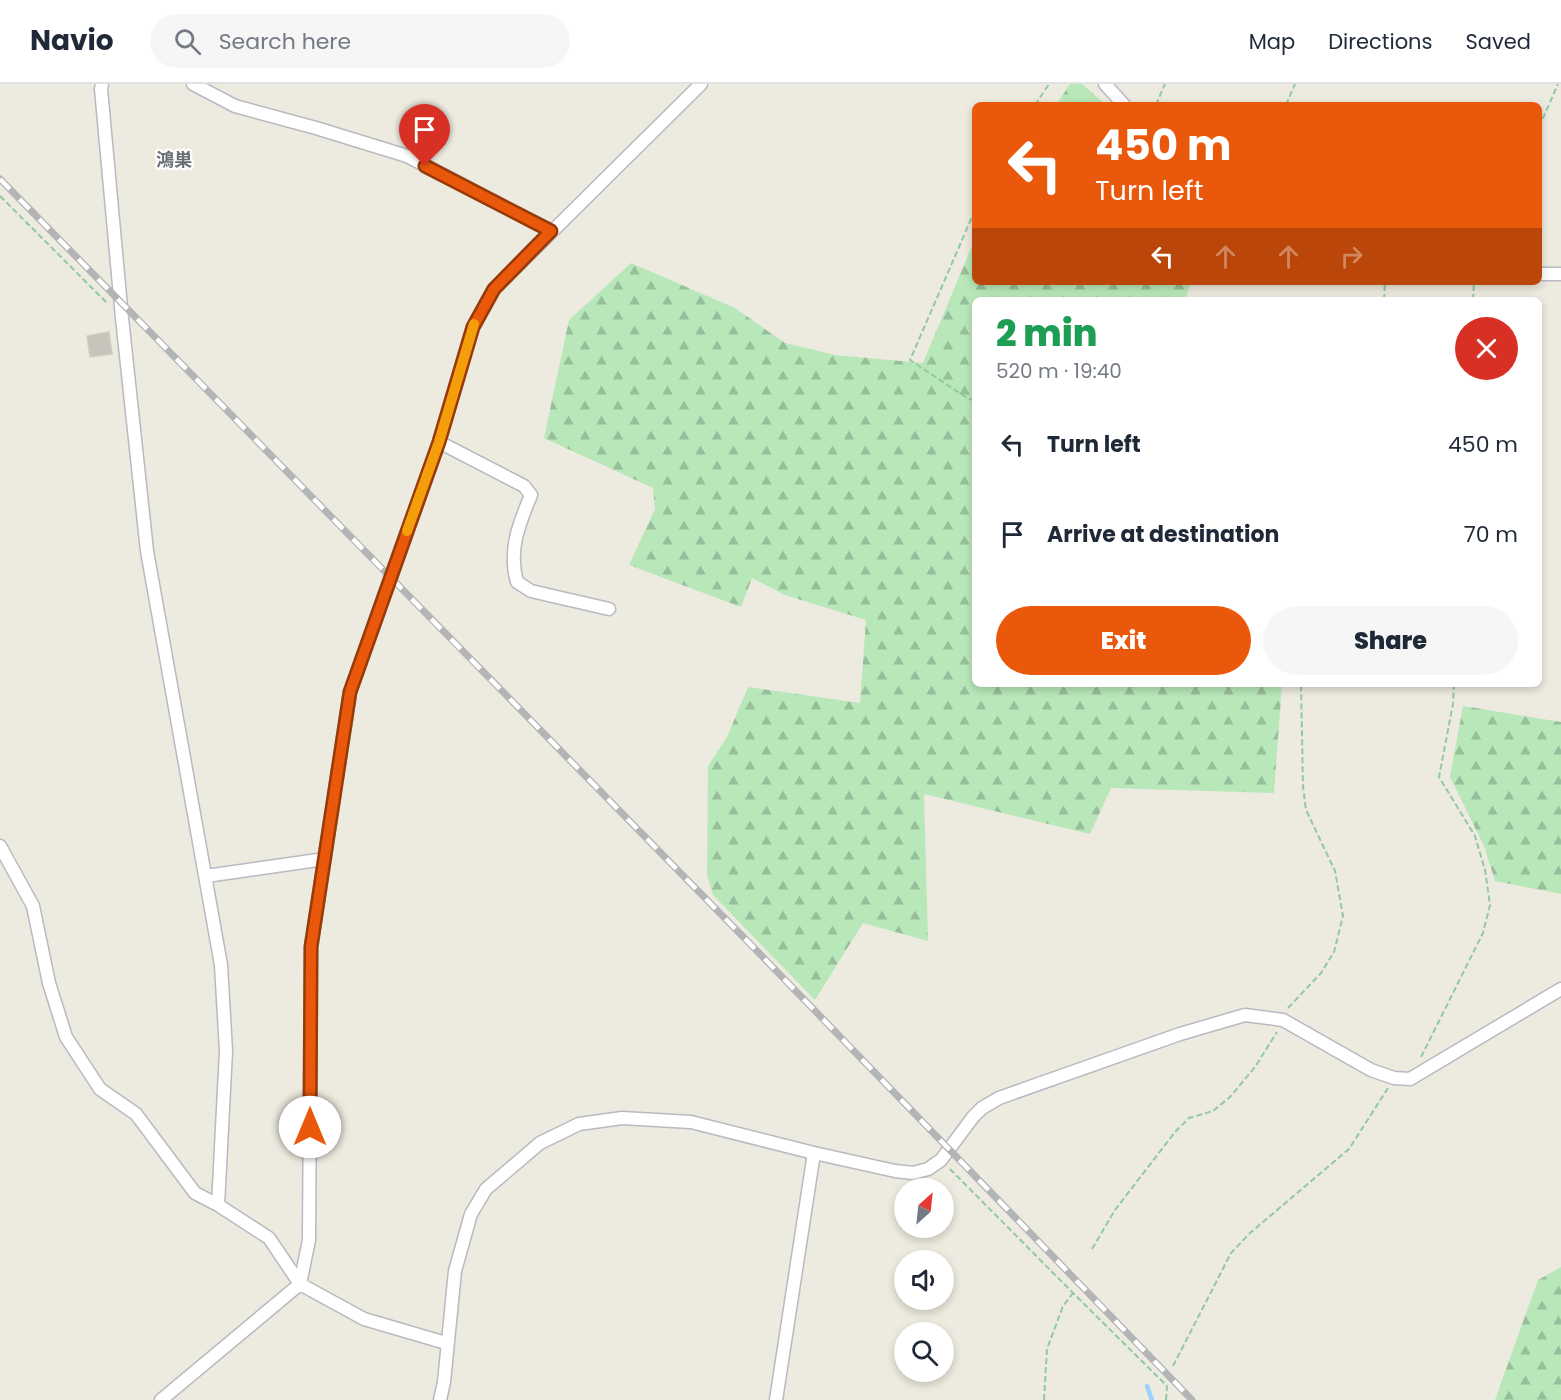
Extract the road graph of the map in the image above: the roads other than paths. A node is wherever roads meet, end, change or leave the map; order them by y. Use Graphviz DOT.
graph roads {
  1 [pos="102,84"];
  2 [pos="193,84"];
  3 [pos="701,84"];
  4 [pos="1105,84"];
  5 [pos="1121,102"];
  6 [pos="551,231"];
  7 [pos="1542,274"];
  8 [pos="1561,274"];
  9 [pos="439,442"];
  10 [pos="609,609"];
  11 [pos="0,846"];
  12 [pos="325,859"];
  13 [pos="206,876"];
  14 [pos="1561,989"];
  15 [pos="814,1153"];
  16 [pos="219,1205"];
  17 [pos="300,1284"];
  18 [pos="447,1343"];
  19 [pos="161,1400"];
  20 [pos="440,1400"];
  21 [pos="776,1400"];
  1 -- 13 [label="street"];
  2 -- 6 [label="street"];
  3 -- 6 [label="street"];
  4 -- 5 [label="street"];
  6 -- 9 [label="street"];
  7 -- 8 [label="street"];
  9 -- 10 [label="street"];
  9 -- 12 [label="street"];
  11 -- 16 [label="street"];
  12 -- 13 [label="street"];
  12 -- 17 [label="street"];
  13 -- 16 [label="street"];
  14 -- 15 [label="street"];
  15 -- 18 [label="street"];
  15 -- 21 [label="street"];
  16 -- 17 [label="street"];
  17 -- 18 [label="street"];
  17 -- 19 [label="street"];
  18 -- 20 [label="street"];
}
